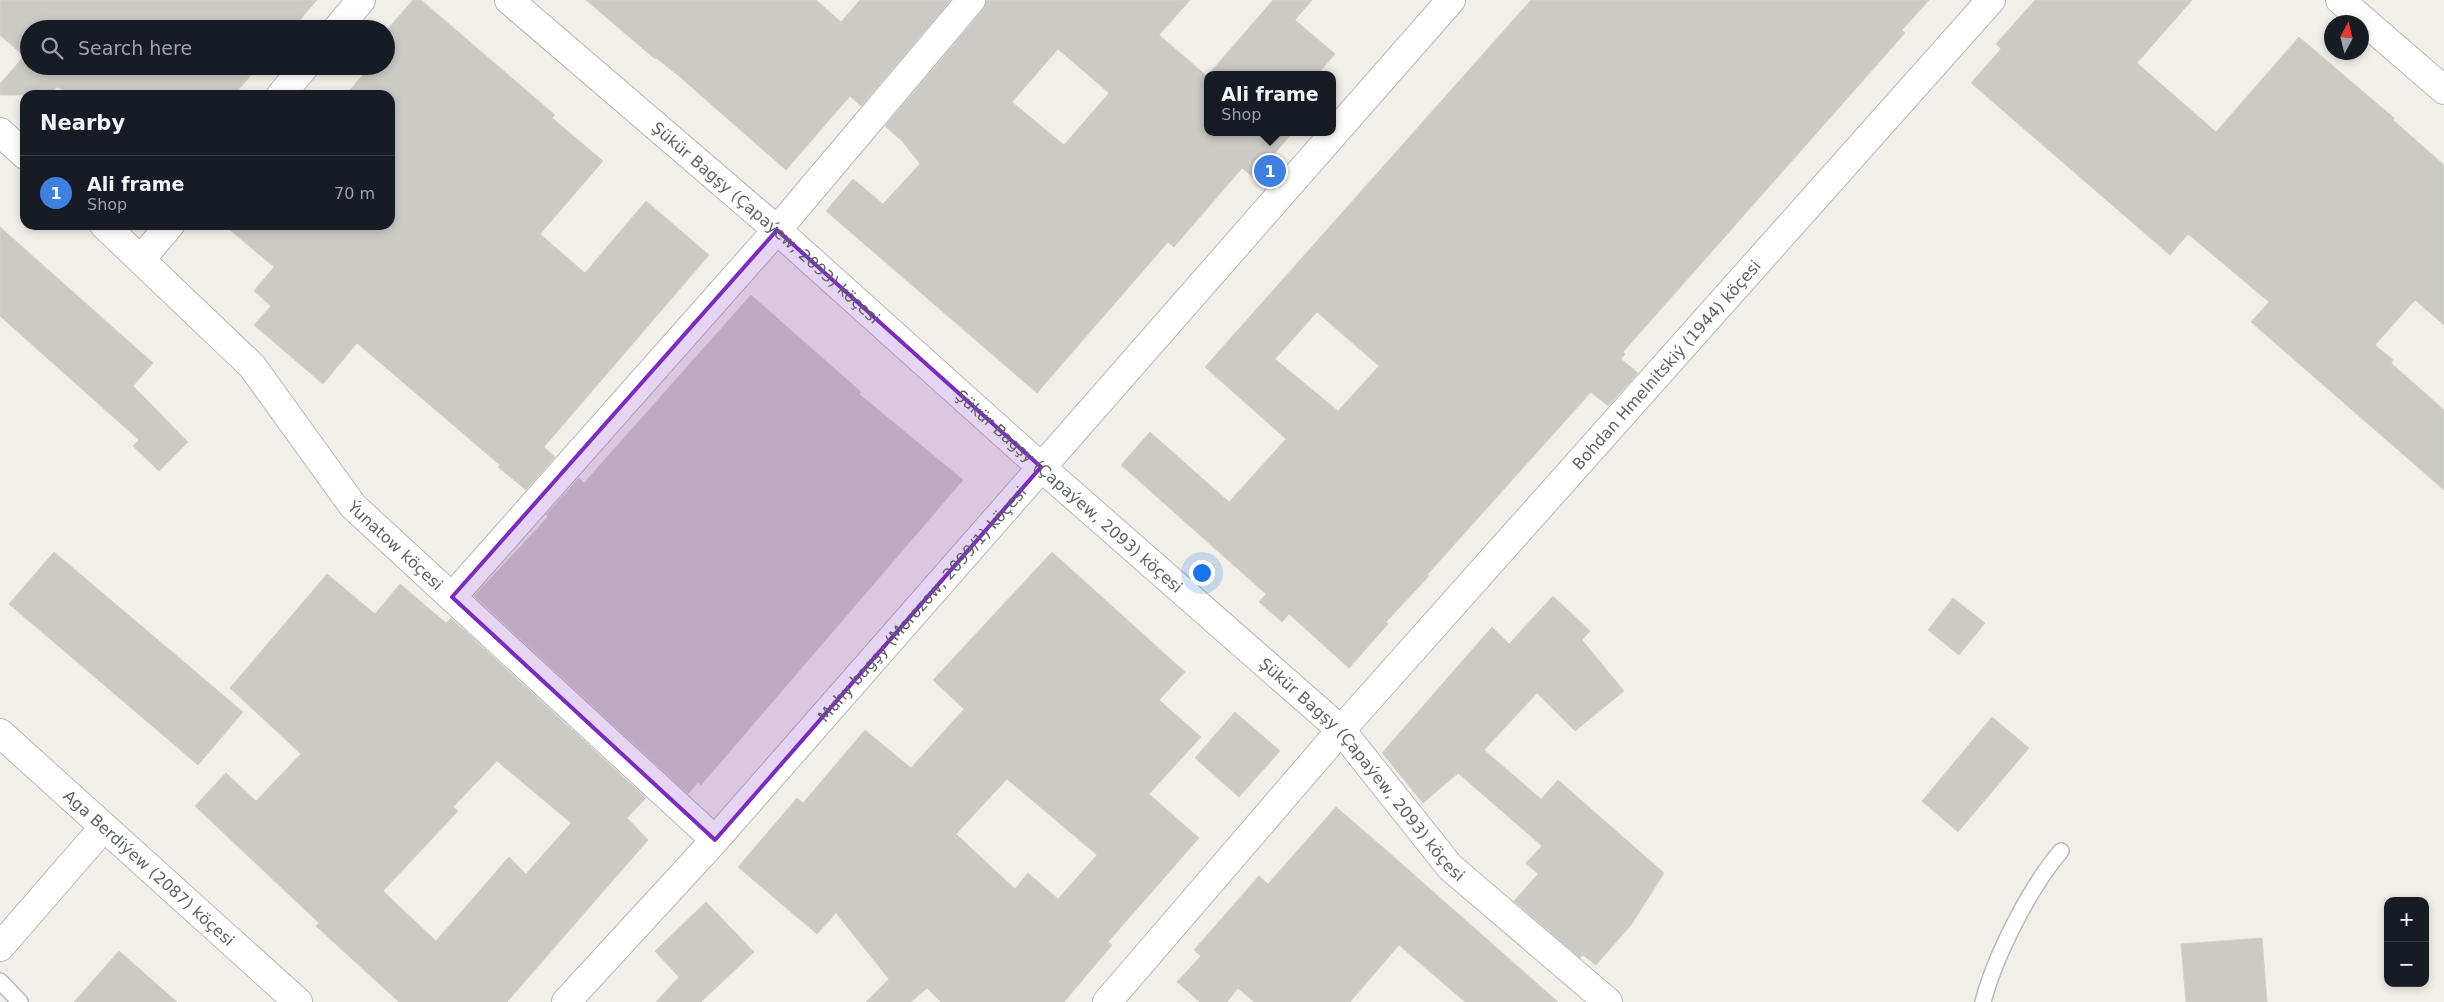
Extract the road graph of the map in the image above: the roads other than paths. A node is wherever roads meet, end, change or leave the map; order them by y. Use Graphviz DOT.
graph roads {
  1 [pos="361,0"];
  2 [pos="509,0"];
  3 [pos="971,0"];
  4 [pos="1451,0"];
  5 [pos="1991,0"];
  6 [pos="2340,0"];
  7 [pos="344,20"];
  8 [pos="298,75"];
  9 [pos="285,90"];
  10 [pos="2444,90"];
  11 [pos="1336,131"];
  12 [pos="0,132"];
  13 [pos="1332,136"];
  14 [pos="20,150"];
  15 [pos="109,230"];
  16 [pos="166,230"];
  17 [pos="777,230"];
  18 [pos="141,259"];
  19 [pos="1041,467"];
  20 [pos="452,597"];
  21 [pos="1341,730"];
  22 [pos="0,734"];
  23 [pos="104,827"];
  24 [pos="715,840"];
  25 [pos="2061,851"];
  26 [pos="0,947"];
  27 [pos="0,981"];
  28 [pos="1604,1000"];
  29 [pos="20,1002"];
  30 [pos="298,1002"];
  31 [pos="566,1002"];
  32 [pos="1107,1002"];
  33 [pos="1982,1002"];
  1 -- 7 [label="street"];
  2 -- 17 [label="street, Şükür Bagşy (Çapaýew, 2093) köçesi"];
  3 -- 17 [label="street"];
  4 -- 11 [label="street, Muhy bagşy (Morozow, 2099/1) köçesi"];
  5 -- 21 [label="street, Bohdan Hmelnitskiý (1944) köçesi"];
  6 -- 10 [label="street"];
  8 -- 9 [label="street"];
  12 -- 14 [label="street"];
  13 -- 19 [label="street, Muhy bagşy (Morozow, 2099/1) köçesi"];
  15 -- 18 [label="street, Ýunatow köçesi"];
  16 -- 18 [label="street"];
  17 -- 19 [label="street, Şükür Bagşy (Çapaýew, 2093) köçesi"];
  17 -- 20 [label="street"];
  18 -- 20 [label="street, Ýunatow köçesi"];
  19 -- 21 [label="street, Şükür Bagşy (Çapaýew, 2093) köçesi"];
  19 -- 24 [label="street, Muhy bagşy (Morozow, 2099/1) köçesi"];
  20 -- 24 [label="street, Ýunatow köçesi"];
  21 -- 28 [label="street, Şükür Bagşy (Çapaýew, 2093) köçesi"];
  21 -- 32 [label="street, Bohdan Hmelnitskiý (1944) köçesi"];
  22 -- 23 [label="street, Aga Berdiýew (2087) köçesi"];
  23 -- 26 [label="street"];
  23 -- 30 [label="street, Aga Berdiýew (2087) köçesi"];
  24 -- 31 [label="street, Muhy bagşy (Morozow, 2099/1) köçesi"];
  25 -- 33 [label="lane"];
  27 -- 29 [label="lane"];
}
